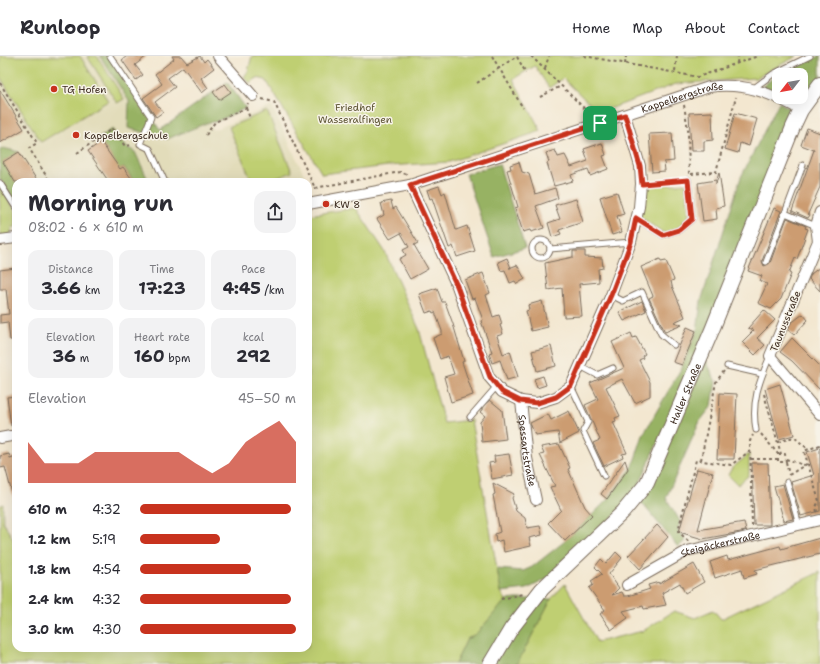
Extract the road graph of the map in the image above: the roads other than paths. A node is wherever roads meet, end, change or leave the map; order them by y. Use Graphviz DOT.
graph roads {
  1 [pos="110,56"];
  2 [pos="218,56"];
  3 [pos="810,56"];
  4 [pos="820,84"];
  5 [pos="754,88"];
  6 [pos="252,96"];
  7 [pos="801,110"];
  8 [pos="625,115"];
  9 [pos="803,165"];
  10 [pos="688,177"];
  11 [pos="163,178"];
  12 [pos="0,183"];
  13 [pos="410,185"];
  14 [pos="12,202"];
  15 [pos="312,203"];
  16 [pos="820,212"];
  17 [pos="785,213"];
  18 [pos="636,218"];
  19 [pos="816,226"];
  20 [pos="12,238"];
  21 [pos="0,240"];
  22 [pos="631,242"];
  23 [pos="819,242"];
  24 [pos="550,249"];
  25 [pos="766,262"];
  26 [pos="611,295"];
  27 [pos="674,345"];
  28 [pos="770,356"];
  29 [pos="580,366"];
  30 [pos="727,366"];
  31 [pos="613,368"];
  32 [pos="762,374"];
  33 [pos="497,386"];
  34 [pos="571,386"];
  35 [pos="520,401"];
  36 [pos="820,415"];
  37 [pos="470,417"];
  38 [pos="756,430"];
  39 [pos="12,435"];
  40 [pos="0,438"];
  41 [pos="604,476"];
  42 [pos="787,482"];
  43 [pos="536,500"];
  44 [pos="820,520"];
  45 [pos="799,525"];
  46 [pos="627,585"];
  47 [pos="490,664"];
  1 -- 11 [label="lane"];
  2 -- 6 [label="street"];
  3 -- 5 [label="lane"];
  4 -- 7 [label="main road, Haller Straße"];
  5 -- 7 [label="street, Kappelbergstraße"];
  5 -- 8 [label="street, Kappelbergstraße"];
  7 -- 47 [label="main road, Haller Straße"];
  8 -- 13 [label="street, Kappelbergstraße"];
  8 -- 18 [label="street"];
  9 -- 17 [label="lane"];
  10 -- 18 [label="lane"];
  12 -- 14 [label="lane"];
  13 -- 15 [label="street, Kappelbergstraße"];
  13 -- 33 [label="street, Spessartstraße"];
  16 -- 19 [label="street, Taunusstraße"];
  17 -- 19 [label="lane"];
  17 -- 25 [label="lane"];
  18 -- 22 [label="street"];
  19 -- 23 [label="street, Taunusstraße"];
  20 -- 21 [label="street"];
  22 -- 24 [label="lane"];
  22 -- 26 [label="street"];
  23 -- 28 [label="street, Taunusstraße"];
  26 -- 27 [label="lane"];
  26 -- 29 [label="street"];
  28 -- 32 [label="lane, Taunusstraße"];
  28 -- 36 [label="street"];
  29 -- 31 [label="lane"];
  29 -- 34 [label="street"];
  30 -- 32 [label="lane"];
  32 -- 38 [label="lane, Taunusstraße"];
  33 -- 35 [label="street, Spessartstraße"];
  33 -- 37 [label="lane"];
  34 -- 35 [label="street, Spessartstraße"];
  34 -- 41 [label="lane"];
  35 -- 43 [label="street, Spessartstraße"];
  39 -- 40 [label="street"];
  42 -- 45 [label="lane"];
  44 -- 45 [label="street, Steigäckerstraße"];
  45 -- 46 [label="street, Steigäckerstraße"];
}
